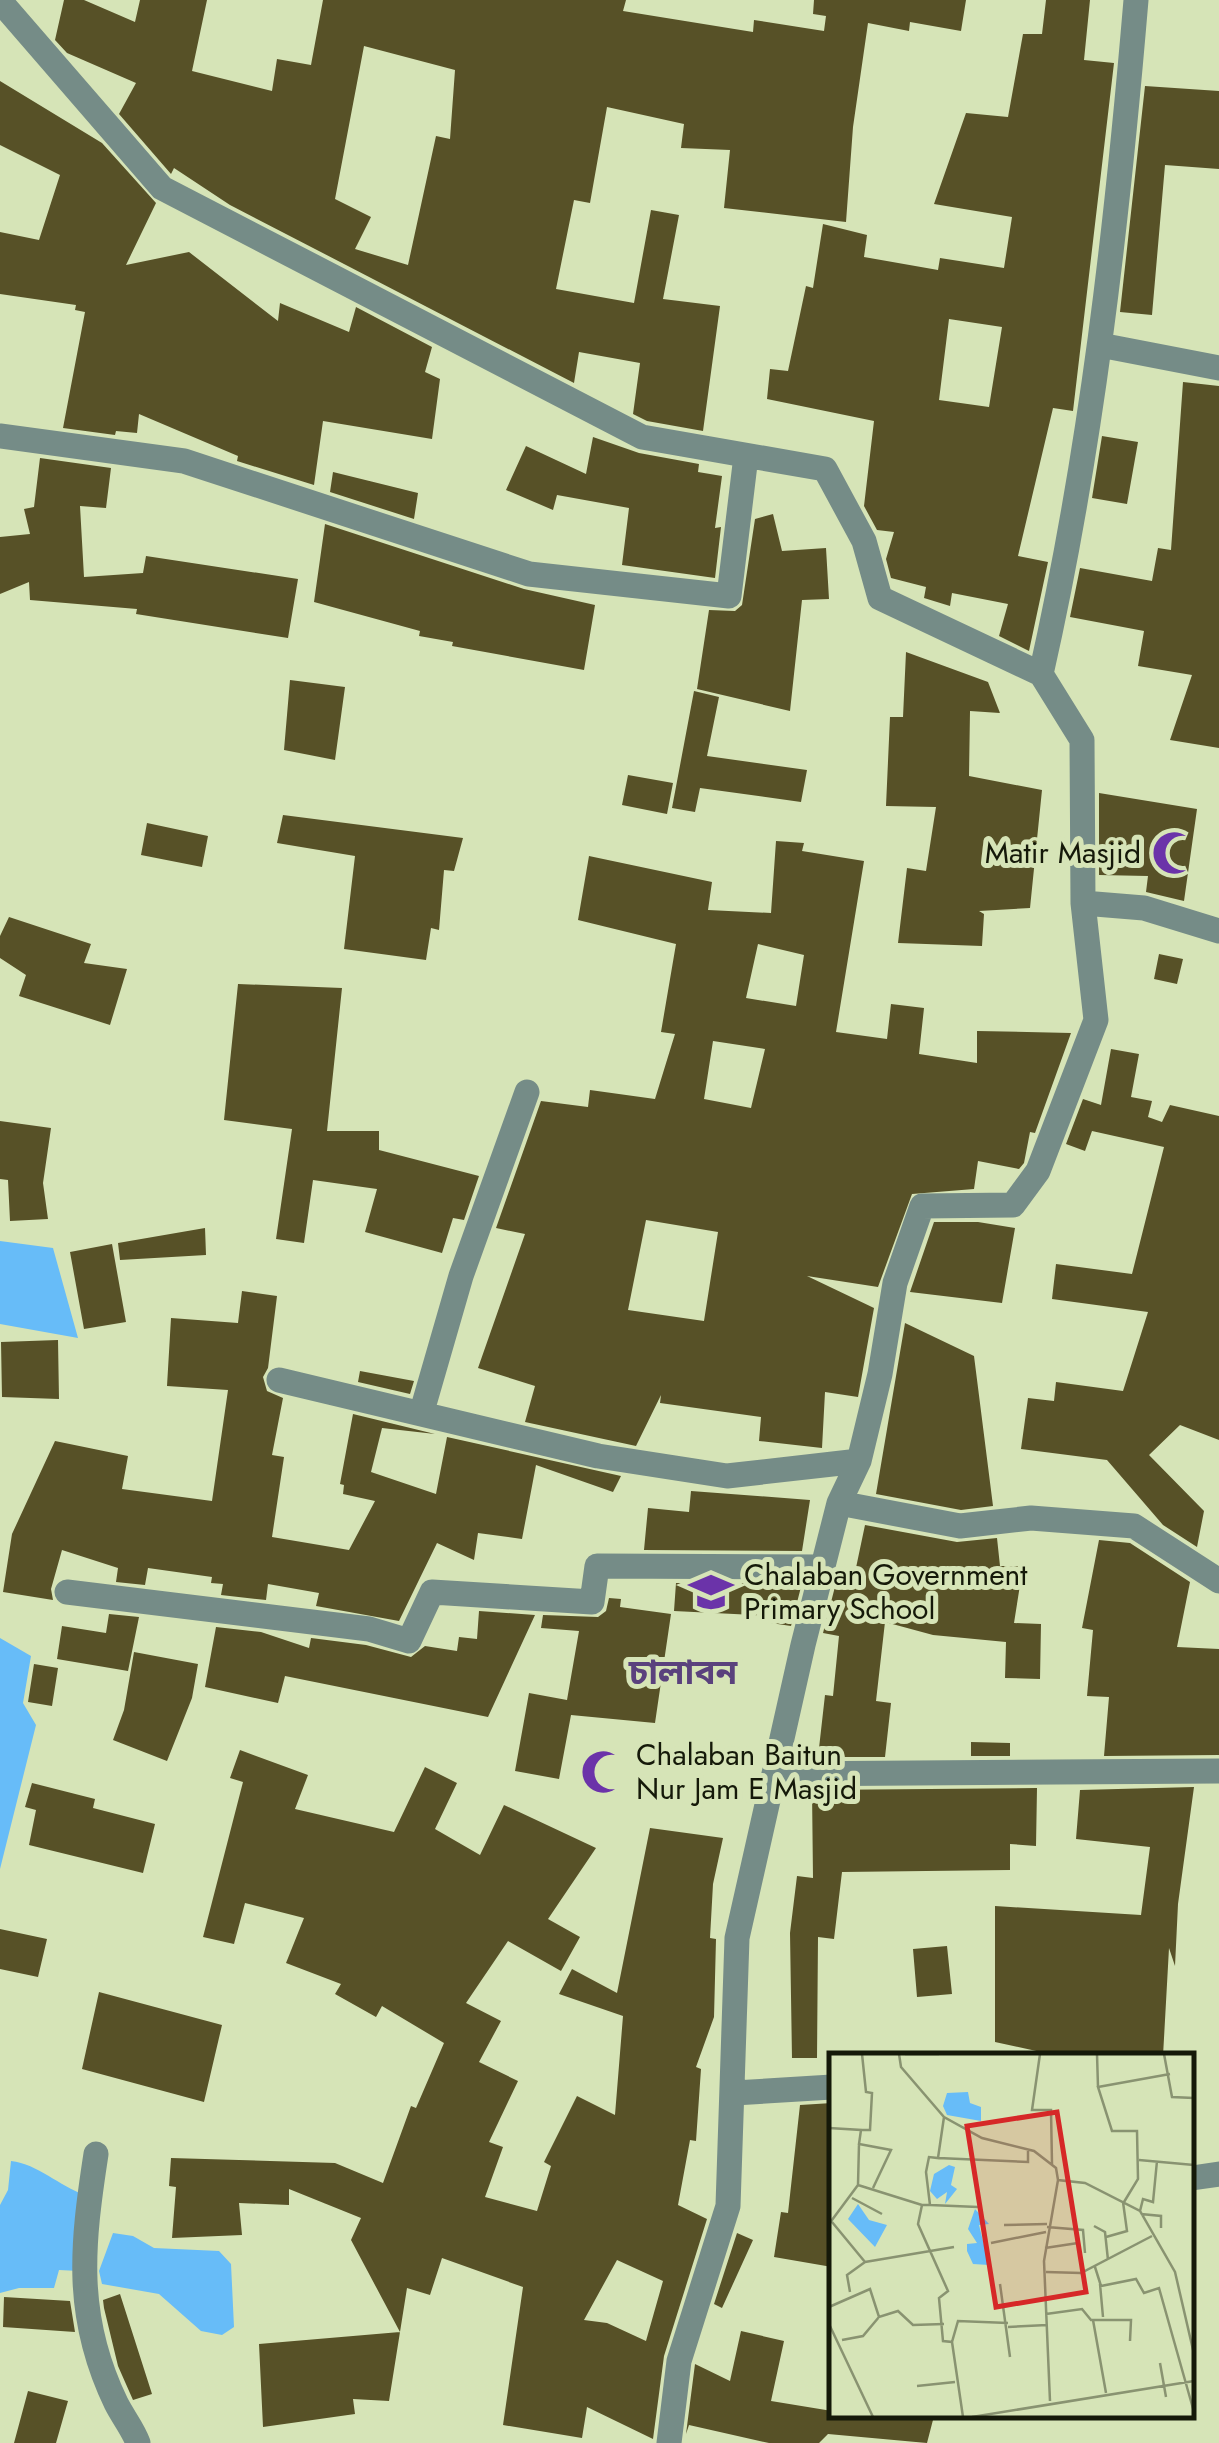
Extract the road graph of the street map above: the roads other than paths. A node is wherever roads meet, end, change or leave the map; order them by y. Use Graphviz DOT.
graph roads {
  1 [pos="1136,0"];
  2 [pos="0,1"];
  3 [pos="1100,345"];
  4 [pos="1219,368"];
  5 [pos="0,436"];
  6 [pos="746,456"];
  7 [pos="1040,674"];
  8 [pos="1083,902"];
  9 [pos="1219,931"];
  10 [pos="527,1092"];
  11 [pos="280,1380"];
  12 [pos="422,1411"];
  13 [pos="858,1461"];
  14 [pos="839,1503"];
  15 [pos="823,1568"];
  16 [pos="1219,1581"];
  17 [pos="68,1592"];
  18 [pos="1219,1771"];
  19 [pos="775,1774"];
  20 [pos="829,2086"];
  21 [pos="734,2093"];
  22 [pos="96,2154"];
  23 [pos="1219,2174"];
  24 [pos="1194,2178"];
  25 [pos="138,2443"];
  26 [pos="669,2443"];
  1 -- 3 [label="street"];
  2 -- 6 [label="street"];
  3 -- 4 [label="street"];
  3 -- 7 [label="street"];
  5 -- 6 [label="street"];
  6 -- 7 [label="street"];
  7 -- 8 [label="street"];
  8 -- 9 [label="street"];
  8 -- 13 [label="street"];
  10 -- 12 [label="street"];
  11 -- 12 [label="street"];
  12 -- 13 [label="street"];
  13 -- 14 [label="street"];
  14 -- 15 [label="street"];
  14 -- 16 [label="street"];
  15 -- 17 [label="street"];
  15 -- 19 [label="street"];
  18 -- 19 [label="street"];
  19 -- 21 [label="street"];
  20 -- 21 [label="street"];
  21 -- 26 [label="street"];
  22 -- 25 [label="street"];
  23 -- 24 [label="street"];
}
